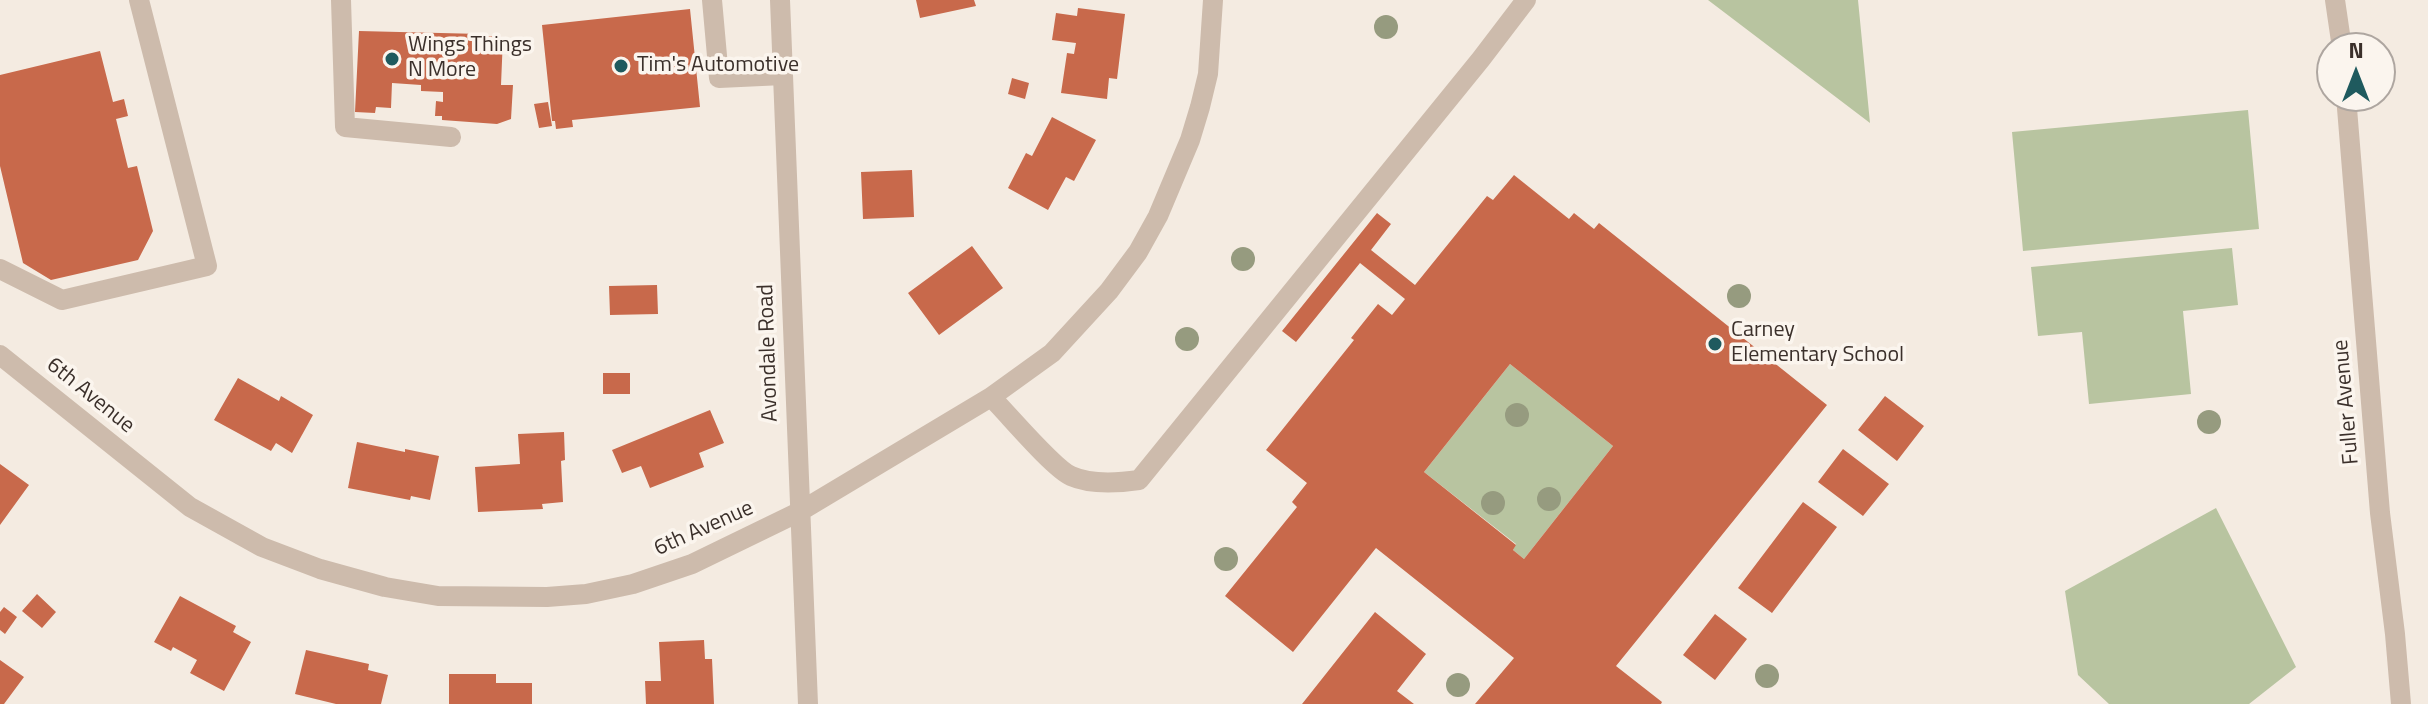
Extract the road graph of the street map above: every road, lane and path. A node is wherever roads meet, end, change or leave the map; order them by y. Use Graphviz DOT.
graph roads {
  1 [pos="139,0"];
  2 [pos="341,0"];
  3 [pos="712,0"];
  4 [pos="780,0"];
  5 [pos="1213,0"];
  6 [pos="1526,0"];
  7 [pos="2335,0"];
  8 [pos="2340,32"];
  9 [pos="783,75"];
  10 [pos="2347,112"];
  11 [pos="451,137"];
  12 [pos="0,269"];
  13 [pos="0,355"];
  14 [pos="991,397"];
  15 [pos="799,512"];
  16 [pos="808,704"];
  17 [pos="2401,704"];
  1 -- 12 [label="street"];
  2 -- 11 [label="street"];
  3 -- 9 [label="street"];
  4 -- 9 [label="street, Avondale Road"];
  5 -- 14 [label="street, 6th Avenue"];
  6 -- 14 [label="street"];
  7 -- 8 [label="street"];
  9 -- 15 [label="street, Avondale Road"];
  10 -- 17 [label="street, Fuller Avenue"];
  13 -- 15 [label="street, 6th Avenue"];
  14 -- 15 [label="street, 6th Avenue"];
  15 -- 16 [label="street, Avondale Road"];
}
